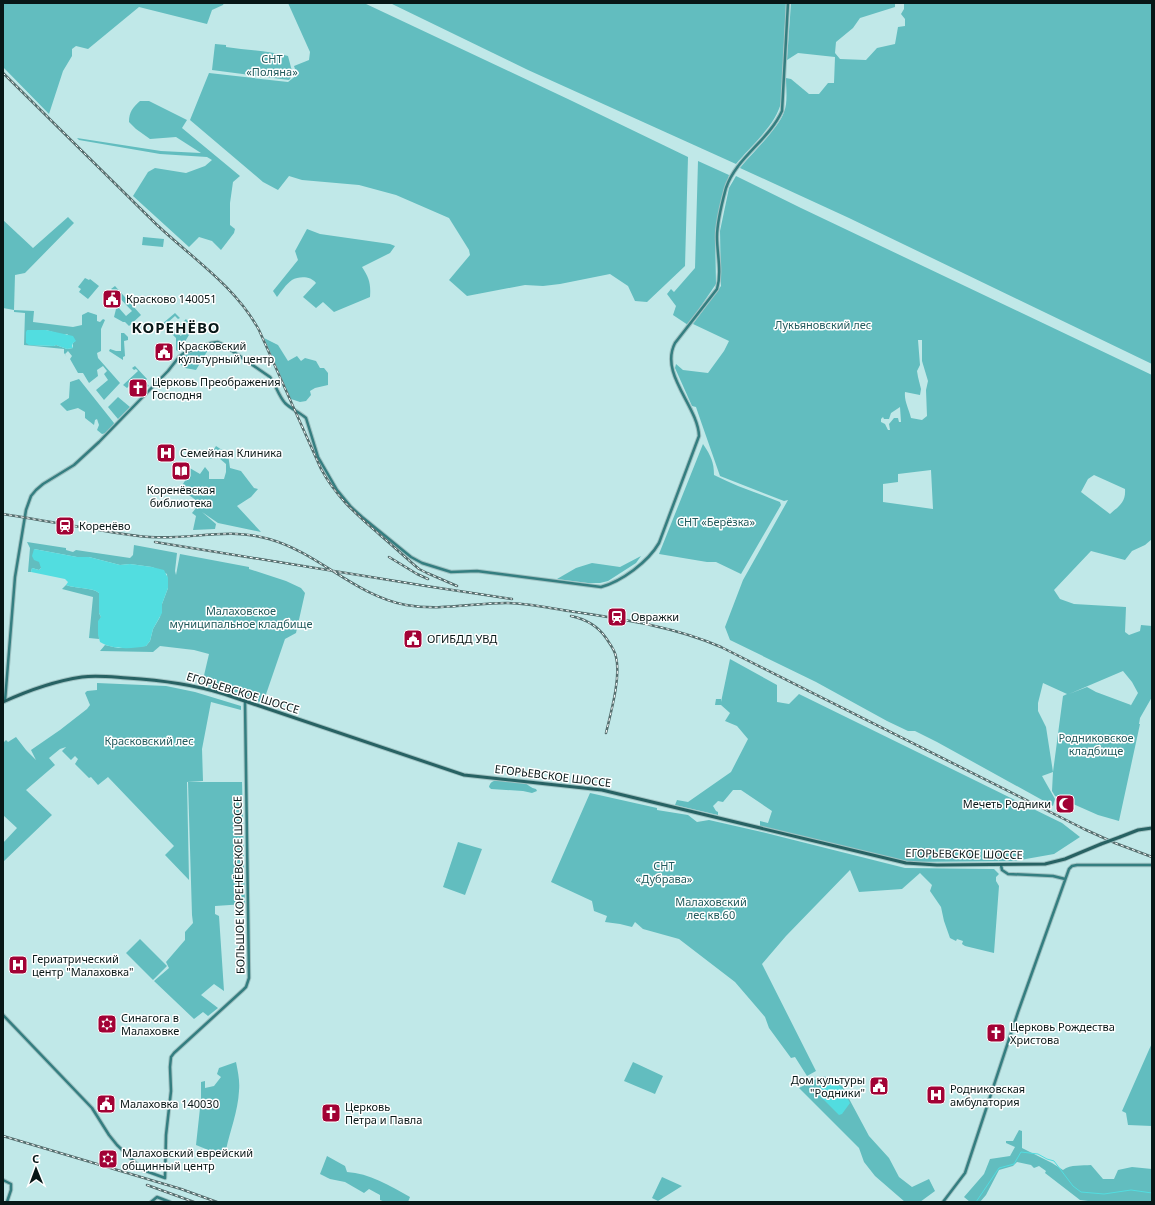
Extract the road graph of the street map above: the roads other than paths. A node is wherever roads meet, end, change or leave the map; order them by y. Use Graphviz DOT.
graph roads {
  1 [pos="788,3"];
  2 [pos="245,701"];
  3 [pos="4,702"];
  4 [pos="1152,828"];
  5 [pos="1001,865"];
  6 [pos="1152,865"];
  7 [pos="1065,879"];
  8 [pos="3,1016"];
  9 [pos="3,1180"];
  10 [pos="8,1202"];
  11 [pos="151,1202"];
  12 [pos="170,1202"];
  13 [pos="943,1202"];
  1 -- 3 [label="main road"];
  2 -- 3 [label="main road, ЕГОРЬЕВСКОЕ ШОССЕ"];
  2 -- 5 [label="main road, ЕГОРЬЕВСКОЕ ШОССЕ"];
  2 -- 8 [label="main road, БОЛЬШОЕ КОРЕНЁВСКОЕ ШОССЕ"];
  4 -- 5 [label="main road, ЕГОРЬЕВСКОЕ ШОССЕ, bridge"];
  5 -- 7 [label="main road"];
  6 -- 7 [label="main road"];
  7 -- 13 [label="main road"];
  9 -- 10 [label="main road"];
  11 -- 12 [label="main road"];
}
